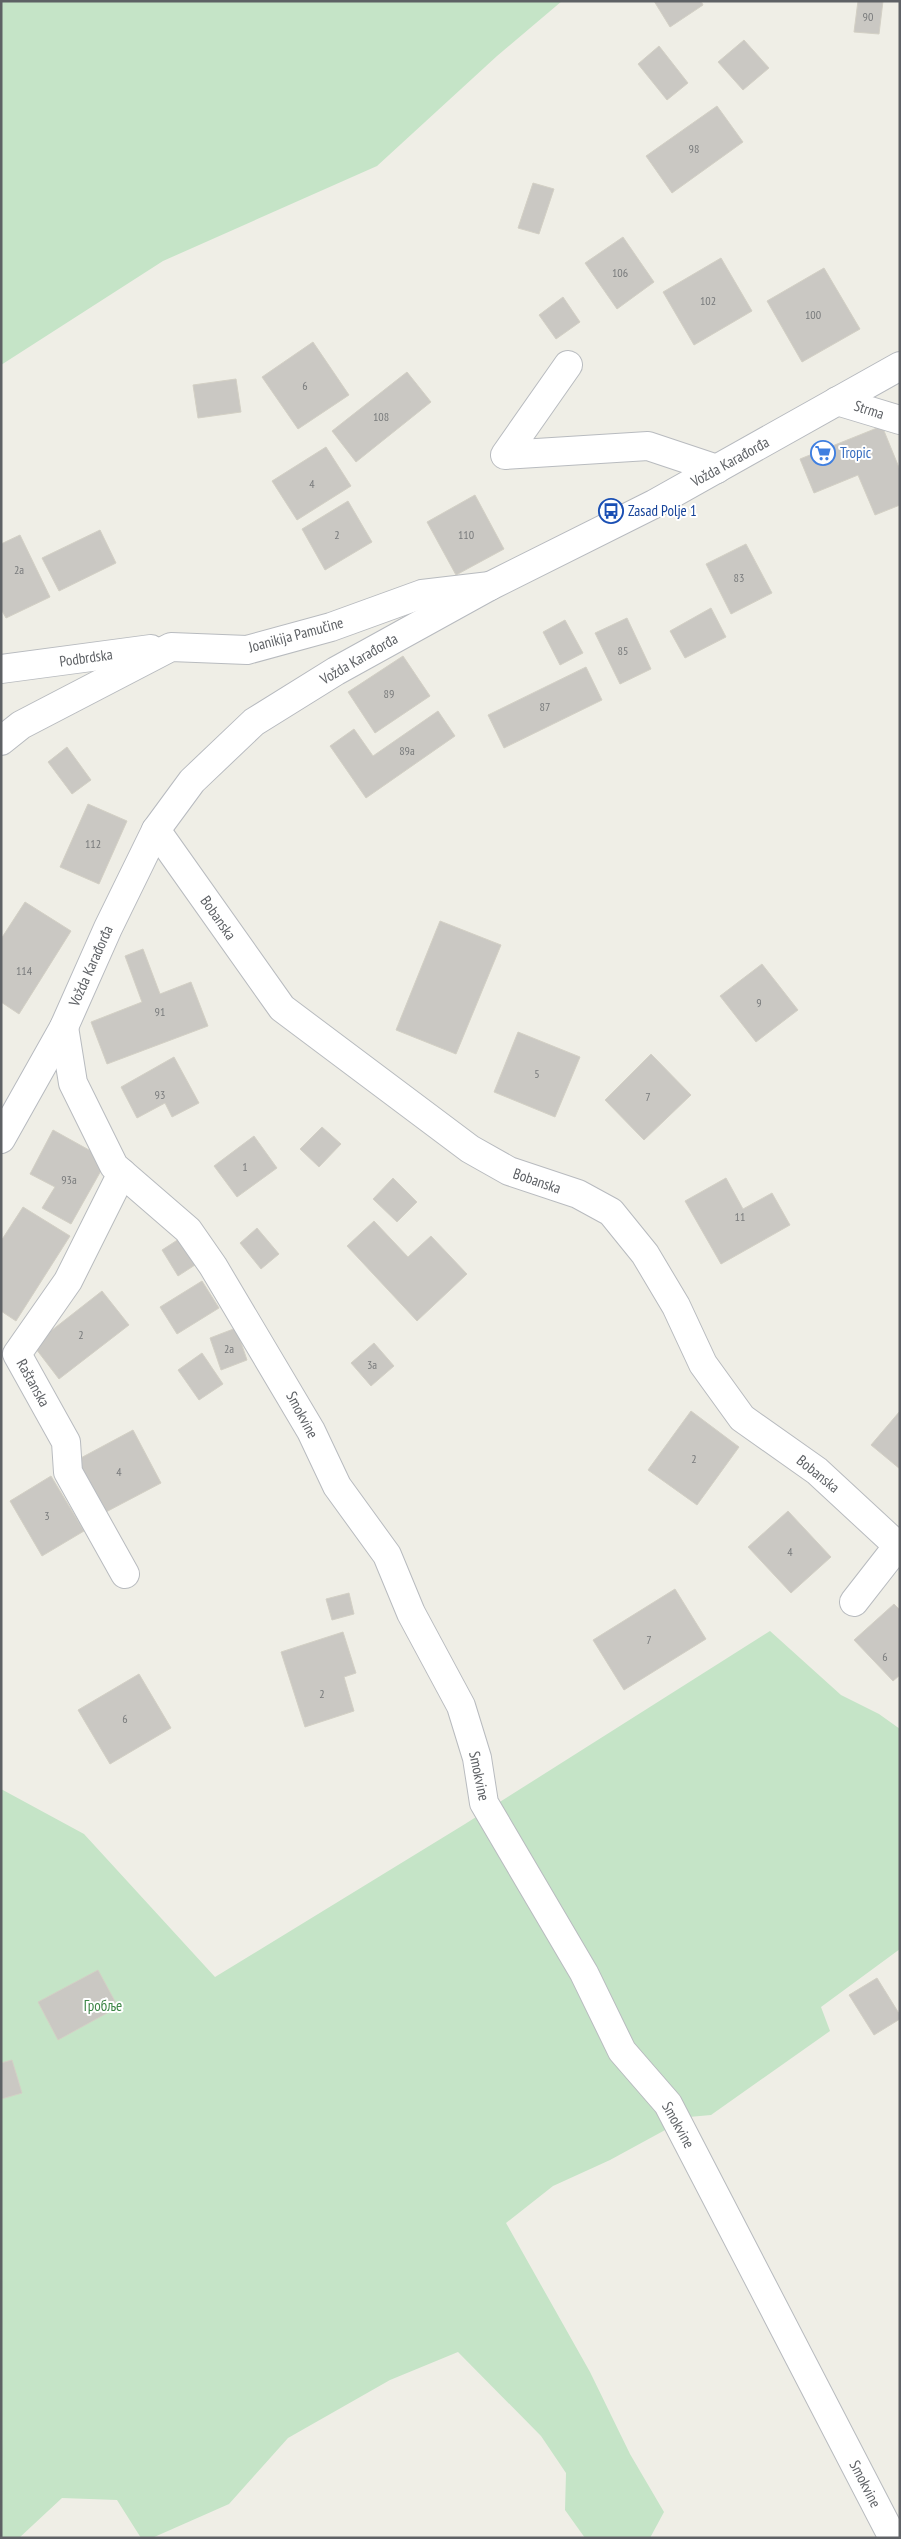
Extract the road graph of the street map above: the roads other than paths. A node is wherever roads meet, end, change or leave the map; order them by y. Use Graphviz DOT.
graph roads {
  1 [pos="568,365"];
  2 [pos="900,366"];
  3 [pos="837,400"];
  4 [pos="900,420"];
  5 [pos="717,469"];
  6 [pos="490,586"];
  7 [pos="171,647"];
  8 [pos="1,670"];
  9 [pos="1,741"];
  10 [pos="156,830"];
  11 [pos="64,1026"];
  12 [pos="1,1139"];
  13 [pos="122,1172"];
  14 [pos="899,1545"];
  15 [pos="125,1574"];
  16 [pos="854,1602"];
  17 [pos="893,2538"];
  1 -- 5 [label="street"];
  2 -- 3 [label="street, Vožda Karađorđa"];
  3 -- 4 [label="street, Strma"];
  3 -- 5 [label="street, Vožda Karađorđa"];
  5 -- 6 [label="street, Vožda Karađorđa"];
  6 -- 7 [label="street, Joanikija Pamučine"];
  6 -- 10 [label="street, Vožda Karađorđa"];
  7 -- 8 [label="street, Podbrdska"];
  7 -- 9 [label="street, Joanikija Pamučine"];
  10 -- 11 [label="street, Vožda Karađorđa"];
  10 -- 14 [label="street, Bobanska"];
  11 -- 12 [label="street, Vožda Karađorđa"];
  11 -- 13 [label="street, Smokvine"];
  13 -- 15 [label="street, Raštanska"];
  13 -- 17 [label="street, Smokvine"];
  14 -- 16 [label="street, Bobanska"];
}
